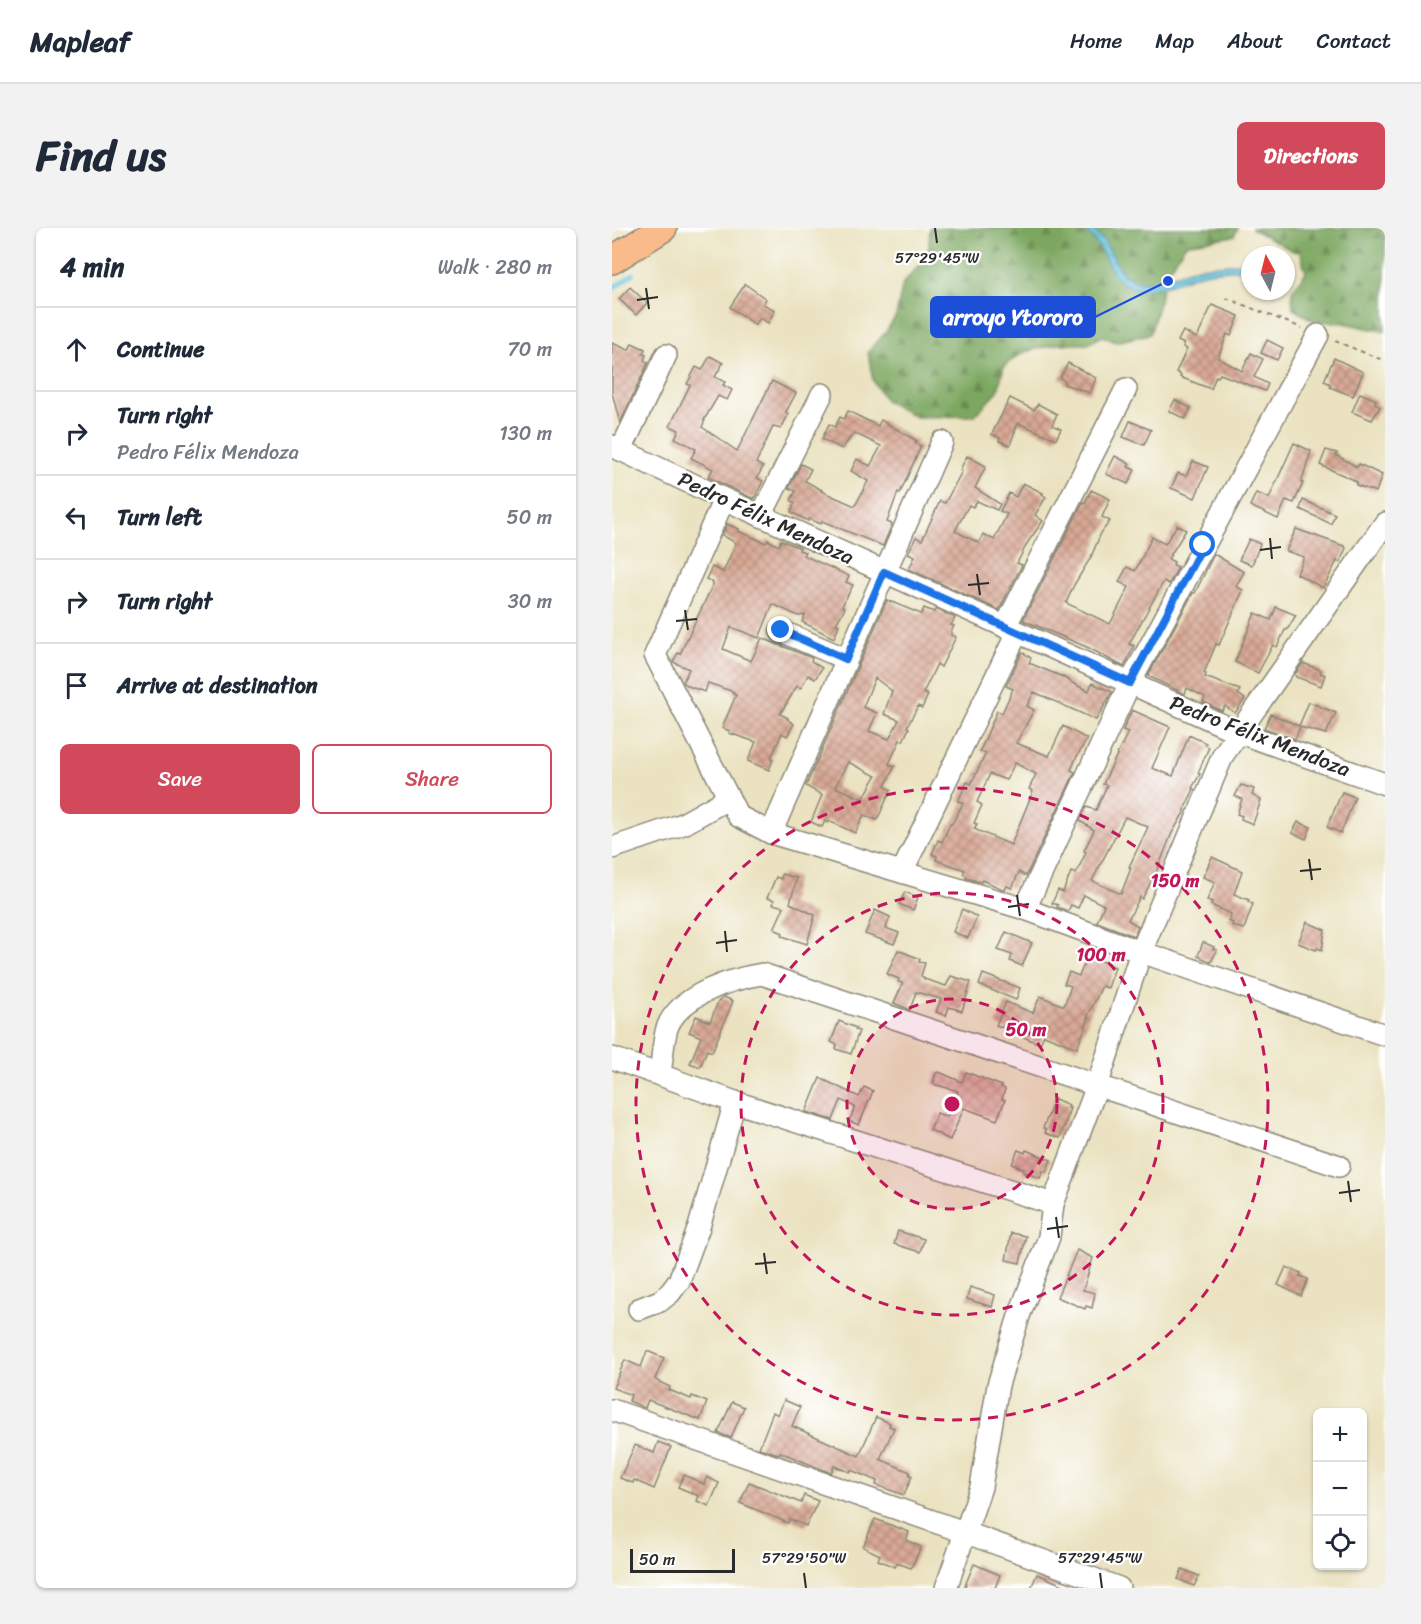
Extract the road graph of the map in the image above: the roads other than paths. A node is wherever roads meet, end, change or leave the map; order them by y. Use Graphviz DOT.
graph roads {
  1 [pos="663,228"];
  2 [pos="612,260"];
  3 [pos="1318,334"];
  4 [pos="666,355"];
  5 [pos="1126,388"];
  6 [pos="822,394"];
  7 [pos="942,442"];
  8 [pos="616,448"];
  9 [pos="724,499"];
  10 [pos="761,516"];
  11 [pos="1385,523"];
  12 [pos="1377,545"];
  13 [pos="884,572"];
  14 [pos="781,630"];
  15 [pos="1011,630"];
  16 [pos="846,659"];
  17 [pos="1130,683"];
  18 [pos="1240,733"];
  19 [pos="1385,784"];
  20 [pos="729,798"];
  21 [pos="771,833"];
  22 [pos="612,848"];
  23 [pos="902,872"];
  24 [pos="1025,909"];
  25 [pos="1141,952"];
  26 [pos="1385,1035"];
  27 [pos="612,1058"];
  28 [pos="660,1074"];
  29 [pos="1097,1086"];
  30 [pos="735,1102"];
  31 [pos="1340,1166"];
  32 [pos="1053,1204"];
  33 [pos="639,1309"];
  34 [pos="612,1410"];
  35 [pos="964,1532"];
  36 [pos="946,1588"];
  37 [pos="1119,1588"];
  1 -- 2 [label="main road"];
  3 -- 17 [label="street"];
  4 -- 8 [label="street"];
  5 -- 15 [label="street"];
  6 -- 10 [label="street"];
  7 -- 13 [label="street"];
  8 -- 9 [label="street, Pedro Félix Mendoza"];
  9 -- 10 [label="street, Pedro Félix Mendoza"];
  9 -- 20 [label="street"];
  10 -- 13 [label="street, Pedro Félix Mendoza"];
  11 -- 12 [label="street"];
  12 -- 18 [label="street"];
  13 -- 15 [label="street, Pedro Félix Mendoza"];
  13 -- 16 [label="street"];
  14 -- 16 [label="street"];
  15 -- 17 [label="street, Pedro Félix Mendoza"];
  15 -- 23 [label="street"];
  16 -- 21 [label="street"];
  17 -- 18 [label="street, Pedro Félix Mendoza"];
  17 -- 24 [label="street"];
  18 -- 19 [label="street, Pedro Félix Mendoza"];
  18 -- 25 [label="street"];
  20 -- 21 [label="street"];
  20 -- 22 [label="street"];
  21 -- 23 [label="street"];
  23 -- 24 [label="street"];
  24 -- 25 [label="street"];
  25 -- 26 [label="street"];
  25 -- 29 [label="street"];
  27 -- 28 [label="street"];
  28 -- 29 [label="street"];
  28 -- 30 [label="street"];
  29 -- 31 [label="street"];
  29 -- 32 [label="street"];
  30 -- 32 [label="street"];
  30 -- 33 [label="street"];
  32 -- 35 [label="street"];
  34 -- 35 [label="street"];
  35 -- 36 [label="street"];
  35 -- 37 [label="street"];
}
